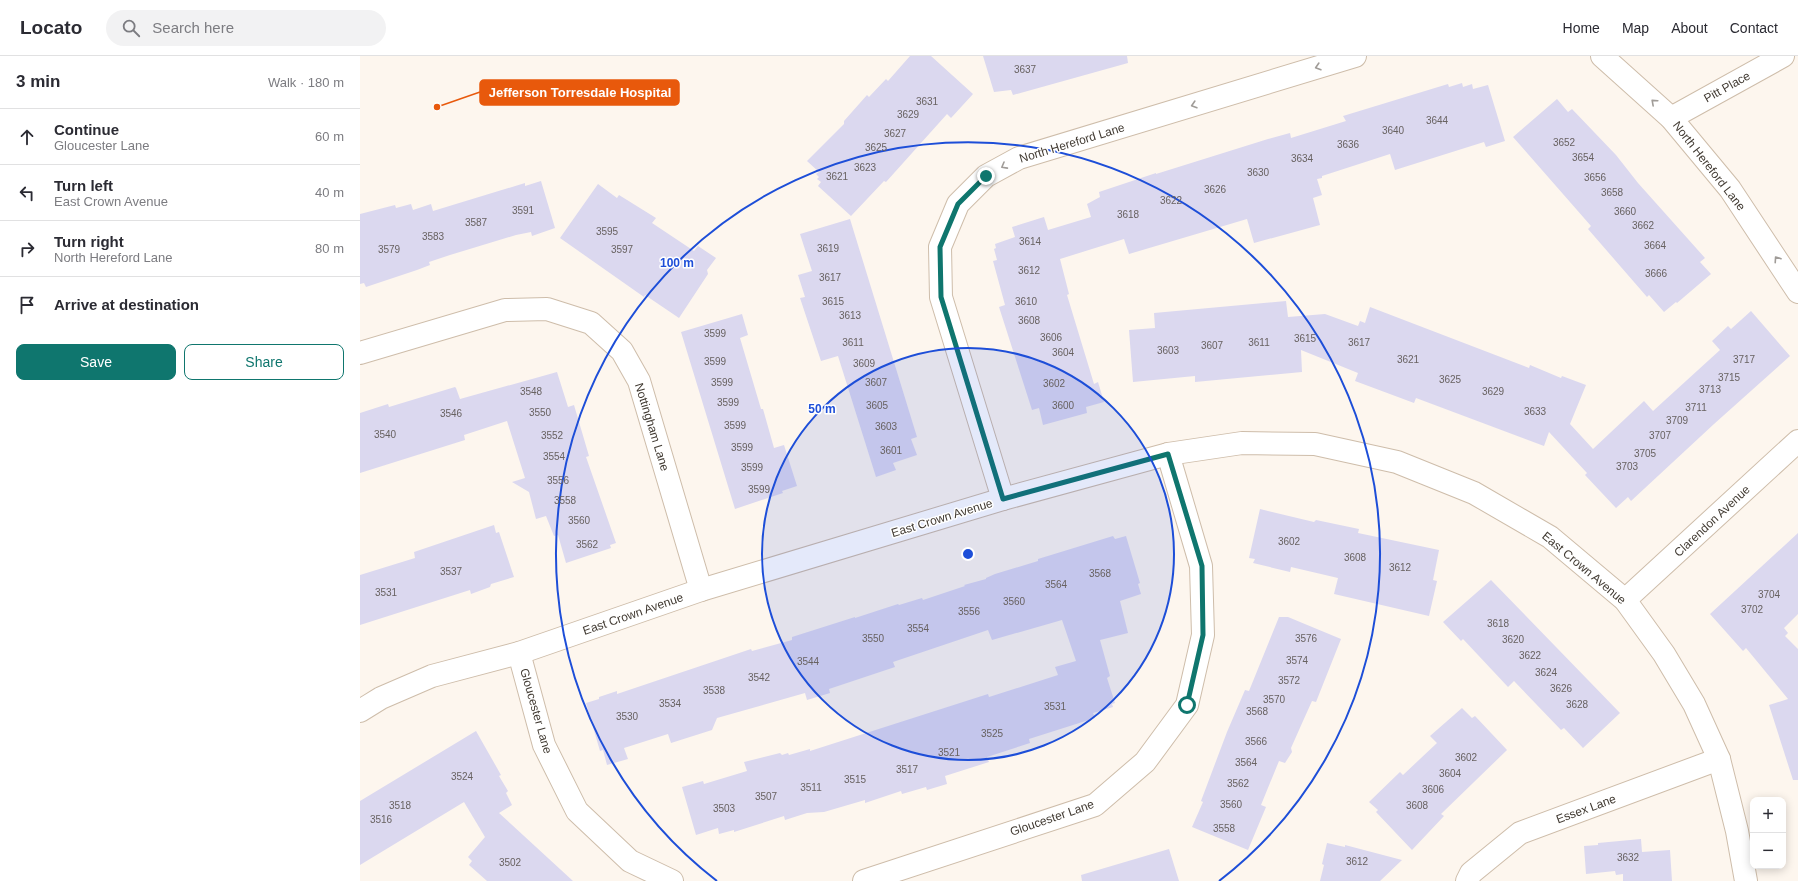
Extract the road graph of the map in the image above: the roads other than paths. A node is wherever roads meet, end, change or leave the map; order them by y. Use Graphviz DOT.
graph roads {
  1 [pos="1355,56"];
  2 [pos="1602,56"];
  3 [pos="1783,56"];
  4 [pos="1671,118"];
  5 [pos="1798,292"];
  6 [pos="360,353"];
  7 [pos="1798,442"];
  8 [pos="1168,454"];
  9 [pos="1003,499"];
  10 [pos="701,590"];
  11 [pos="1625,600"];
  12 [pos="519,653"];
  13 [pos="360,711"];
  14 [pos="1720,759"];
  15 [pos="672,881"];
  16 [pos="864,881"];
  17 [pos="1467,881"];
  18 [pos="1746,881"];
  1 -- 9 [label="street, North Hereford Lane, one-way"];
  4 -- 2 [label="street, North Hereford Lane, one-way"];
  3 -- 4 [label="street, Pitt Place"];
  5 -- 4 [label="street, North Hereford Lane, one-way"];
  6 -- 10 [label="street, Nottingham Lane"];
  7 -- 11 [label="street, Clarendon Avenue"];
  8 -- 9 [label="street, East Crown Avenue"];
  8 -- 11 [label="street, East Crown Avenue"];
  8 -- 16 [label="street, Gloucester Lane"];
  9 -- 10 [label="street, East Crown Avenue"];
  10 -- 12 [label="street, East Crown Avenue"];
  11 -- 14 [label="street, East Crown Avenue"];
  12 -- 13 [label="street, East Crown Avenue"];
  12 -- 15 [label="street, Gloucester Lane"];
  14 -- 17 [label="street, Essex Lane"];
  14 -- 18 [label="street, East Crown Avenue"];
}
